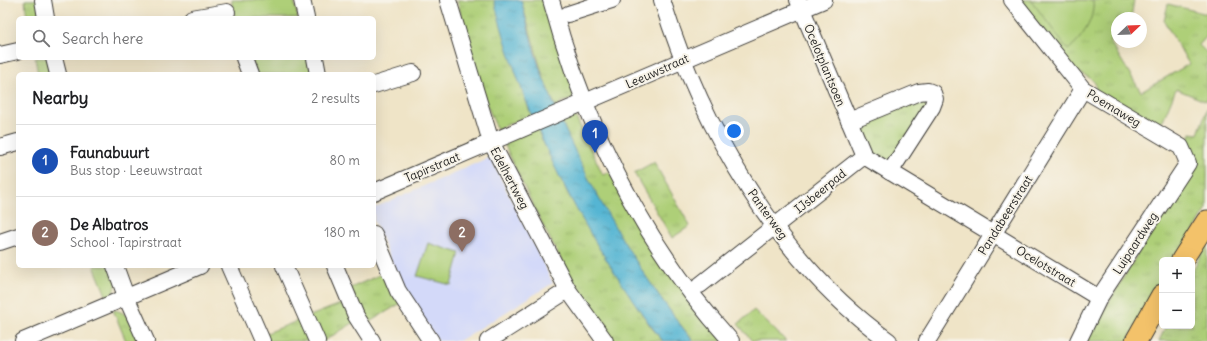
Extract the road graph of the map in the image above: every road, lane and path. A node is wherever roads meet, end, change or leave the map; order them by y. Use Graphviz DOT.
graph roads {
  1 [pos="43,0"];
  2 [pos="302,0"];
  3 [pos="448,0"];
  4 [pos="551,0"];
  5 [pos="612,0"];
  6 [pos="662,0"];
  7 [pos="824,0"];
  8 [pos="1012,0"];
  9 [pos="800,4"];
  10 [pos="227,10"];
  11 [pos="568,14"];
  12 [pos="46,16"];
  13 [pos="201,16"];
  14 [pos="306,16"];
  15 [pos="16,51"];
  16 [pos="0,55"];
  17 [pos="54,60"];
  18 [pos="245,60"];
  19 [pos="314,60"];
  20 [pos="683,60"];
  21 [pos="58,72"];
  22 [pos="249,72"];
  23 [pos="318,72"];
  24 [pos="413,72"];
  25 [pos="376,84"];
  26 [pos="1083,89"];
  27 [pos="584,103"];
  28 [pos="849,121"];
  29 [pos="491,142"];
  30 [pos="16,143"];
  31 [pos="0,147"];
  32 [pos="1181,147"];
  33 [pos="864,156"];
  34 [pos="890,172"];
  35 [pos="376,191"];
  36 [pos="776,227"];
  37 [pos="1203,227"];
  38 [pos="993,235"];
  39 [pos="16,237"];
  40 [pos="376,239"];
  41 [pos="0,242"];
  42 [pos="1184,257"];
  43 [pos="1191,257"];
  44 [pos="116,268"];
  45 [pos="195,268"];
  46 [pos="230,268"];
  47 [pos="285,268"];
  48 [pos="336,268"];
  49 [pos="700,285"];
  50 [pos="568,290"];
  51 [pos="127,298"];
  52 [pos="1100,298"];
  53 [pos="1159,300"];
  54 [pos="1159,328"];
  55 [pos="314,337"];
  56 [pos="23,341"];
  57 [pos="146,341"];
  58 [pos="262,341"];
  59 [pos="372,341"];
  60 [pos="431,341"];
  61 [pos="488,341"];
  62 [pos="605,341"];
  63 [pos="731,341"];
  64 [pos="889,341"];
  65 [pos="926,341"];
  66 [pos="1078,341"];
  67 [pos="1136,341"];
  68 [pos="1152,341"];
  1 -- 12 [label="street"];
  2 -- 14 [label="street"];
  3 -- 29 [label="street, Edelhertweg"];
  4 -- 27 [label="street"];
  5 -- 11 [label="street"];
  6 -- 20 [label="street, Panterweg"];
  7 -- 9 [label="street, Leeuwstraat"];
  8 -- 26 [label="street, Poemaweg"];
  9 -- 20 [label="street, Leeuwstraat"];
  9 -- 28 [label="street, Ocelotplantsoen"];
  10 -- 13 [label="street"];
  15 -- 16 [label="street"];
  17 -- 21 [label="street"];
  18 -- 22 [label="street"];
  19 -- 23 [label="street"];
  20 -- 27 [label="street, Leeuwstraat"];
  20 -- 36 [label="street, Panterweg"];
  24 -- 25 [label="street"];
  26 -- 32 [label="street, Poemaweg"];
  26 -- 38 [label="street, Pandabeerstraat"];
  27 -- 29 [label="street, Leeuwstraat"];
  27 -- 63 [label="street"];
  28 -- 33 [label="street, Ocelotplantsoen"];
  28 -- 34 [label="street, Ocelotplantsoen"];
  29 -- 35 [label="street, Tapirstraat"];
  29 -- 50 [label="street, Edelhertweg"];
  30 -- 31 [label="street"];
  32 -- 52 [label="street, Luipaardweg"];
  33 -- 34 [label="street"];
  33 -- 36 [label="street, IJsbeerpad"];
  34 -- 38 [label="street"];
  36 -- 49 [label="street, IJsbeerpad"];
  36 -- 64 [label="street, Panterweg"];
  37 -- 42 [label="main road"];
  37 -- 43 [label="main road"];
  38 -- 52 [label="street, Ocelotstraat"];
  38 -- 65 [label="street, Pandabeerstraat"];
  39 -- 41 [label="street"];
  40 -- 60 [label="street"];
  44 -- 51 [label="street"];
  45 -- 51 [label="street"];
  46 -- 58 [label="street"];
  47 -- 55 [label="street"];
  48 -- 59 [label="street"];
  50 -- 61 [label="street"];
  50 -- 62 [label="street, Edelhertweg"];
  51 -- 56 [label="street"];
  51 -- 57 [label="street"];
  52 -- 66 [label="street, Luipaardweg"];
  53 -- 67 [label="main road"];
  54 -- 68 [label="main road"];
}
